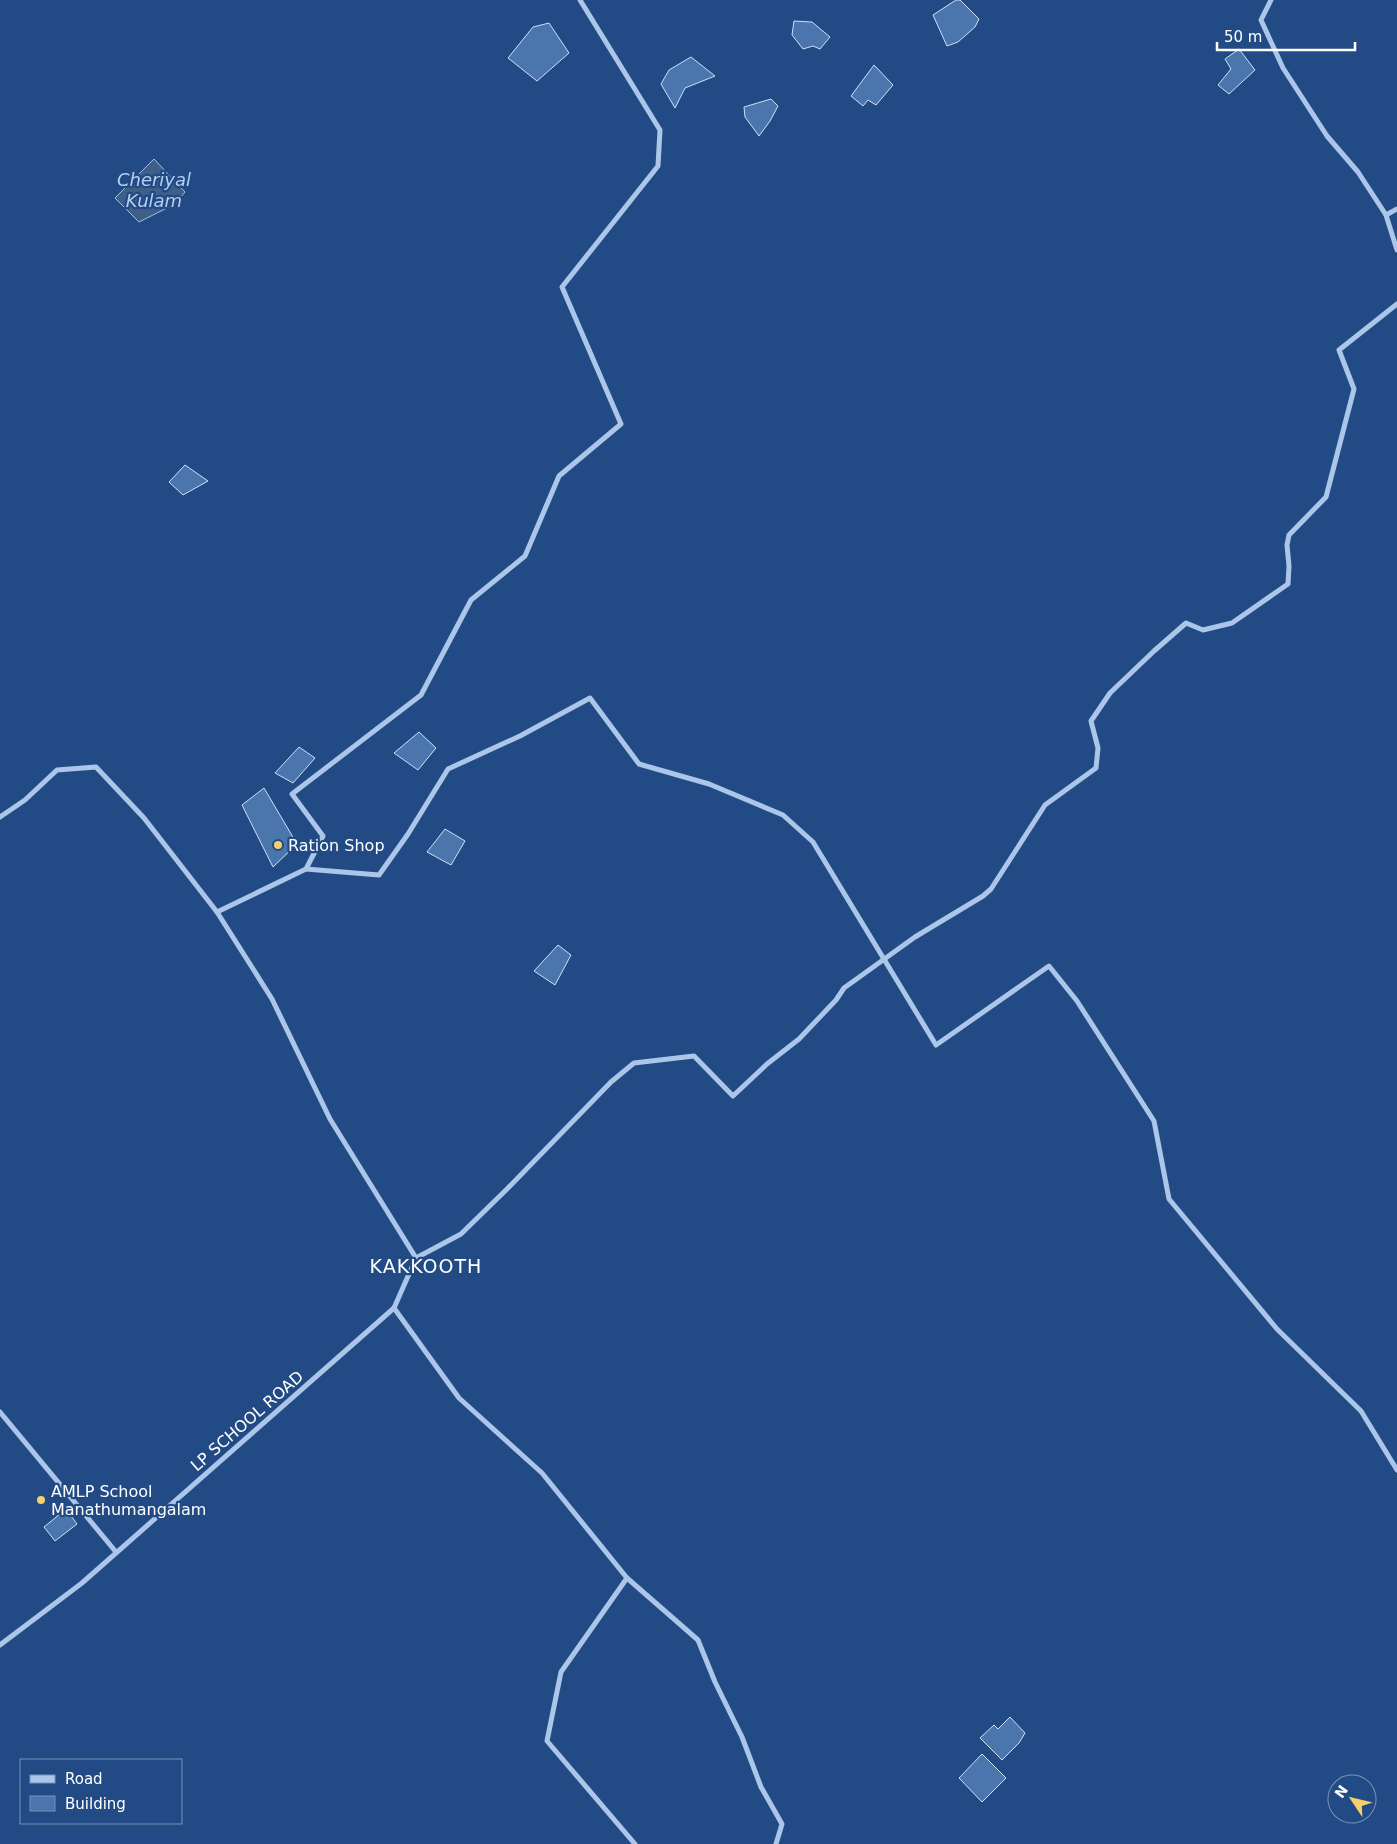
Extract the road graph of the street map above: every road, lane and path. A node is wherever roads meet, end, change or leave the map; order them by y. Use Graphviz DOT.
graph roads {
  1 [pos="580,0"];
  2 [pos="1271,0"];
  3 [pos="1397,209"];
  4 [pos="1386,215"];
  5 [pos="1397,250"];
  6 [pos="1397,304"];
  7 [pos="0,818"];
  8 [pos="306,869"];
  9 [pos="217,912"];
  10 [pos="885,959"];
  11 [pos="416,1258"];
  12 [pos="394,1308"];
  13 [pos="0,1412"];
  14 [pos="1397,1470"];
  15 [pos="116,1552"];
  16 [pos="627,1578"];
  17 [pos="0,1645"];
  18 [pos="635,1844"];
  19 [pos="776,1844"];
  1 -- 8 [label="street"];
  2 -- 4 [label="street"];
  3 -- 4 [label="street"];
  4 -- 5 [label="street"];
  6 -- 10 [label="street"];
  7 -- 9 [label="street"];
  8 -- 9 [label="street"];
  8 -- 10 [label="street"];
  9 -- 11 [label="street"];
  10 -- 11 [label="street"];
  10 -- 14 [label="street"];
  11 -- 12 [label="street"];
  12 -- 15 [label="street, LP SCHOOL ROAD"];
  12 -- 16 [label="street"];
  13 -- 15 [label="street"];
  15 -- 17 [label="street, LP SCHOOL ROAD"];
  16 -- 18 [label="street"];
  16 -- 19 [label="street"];
}
